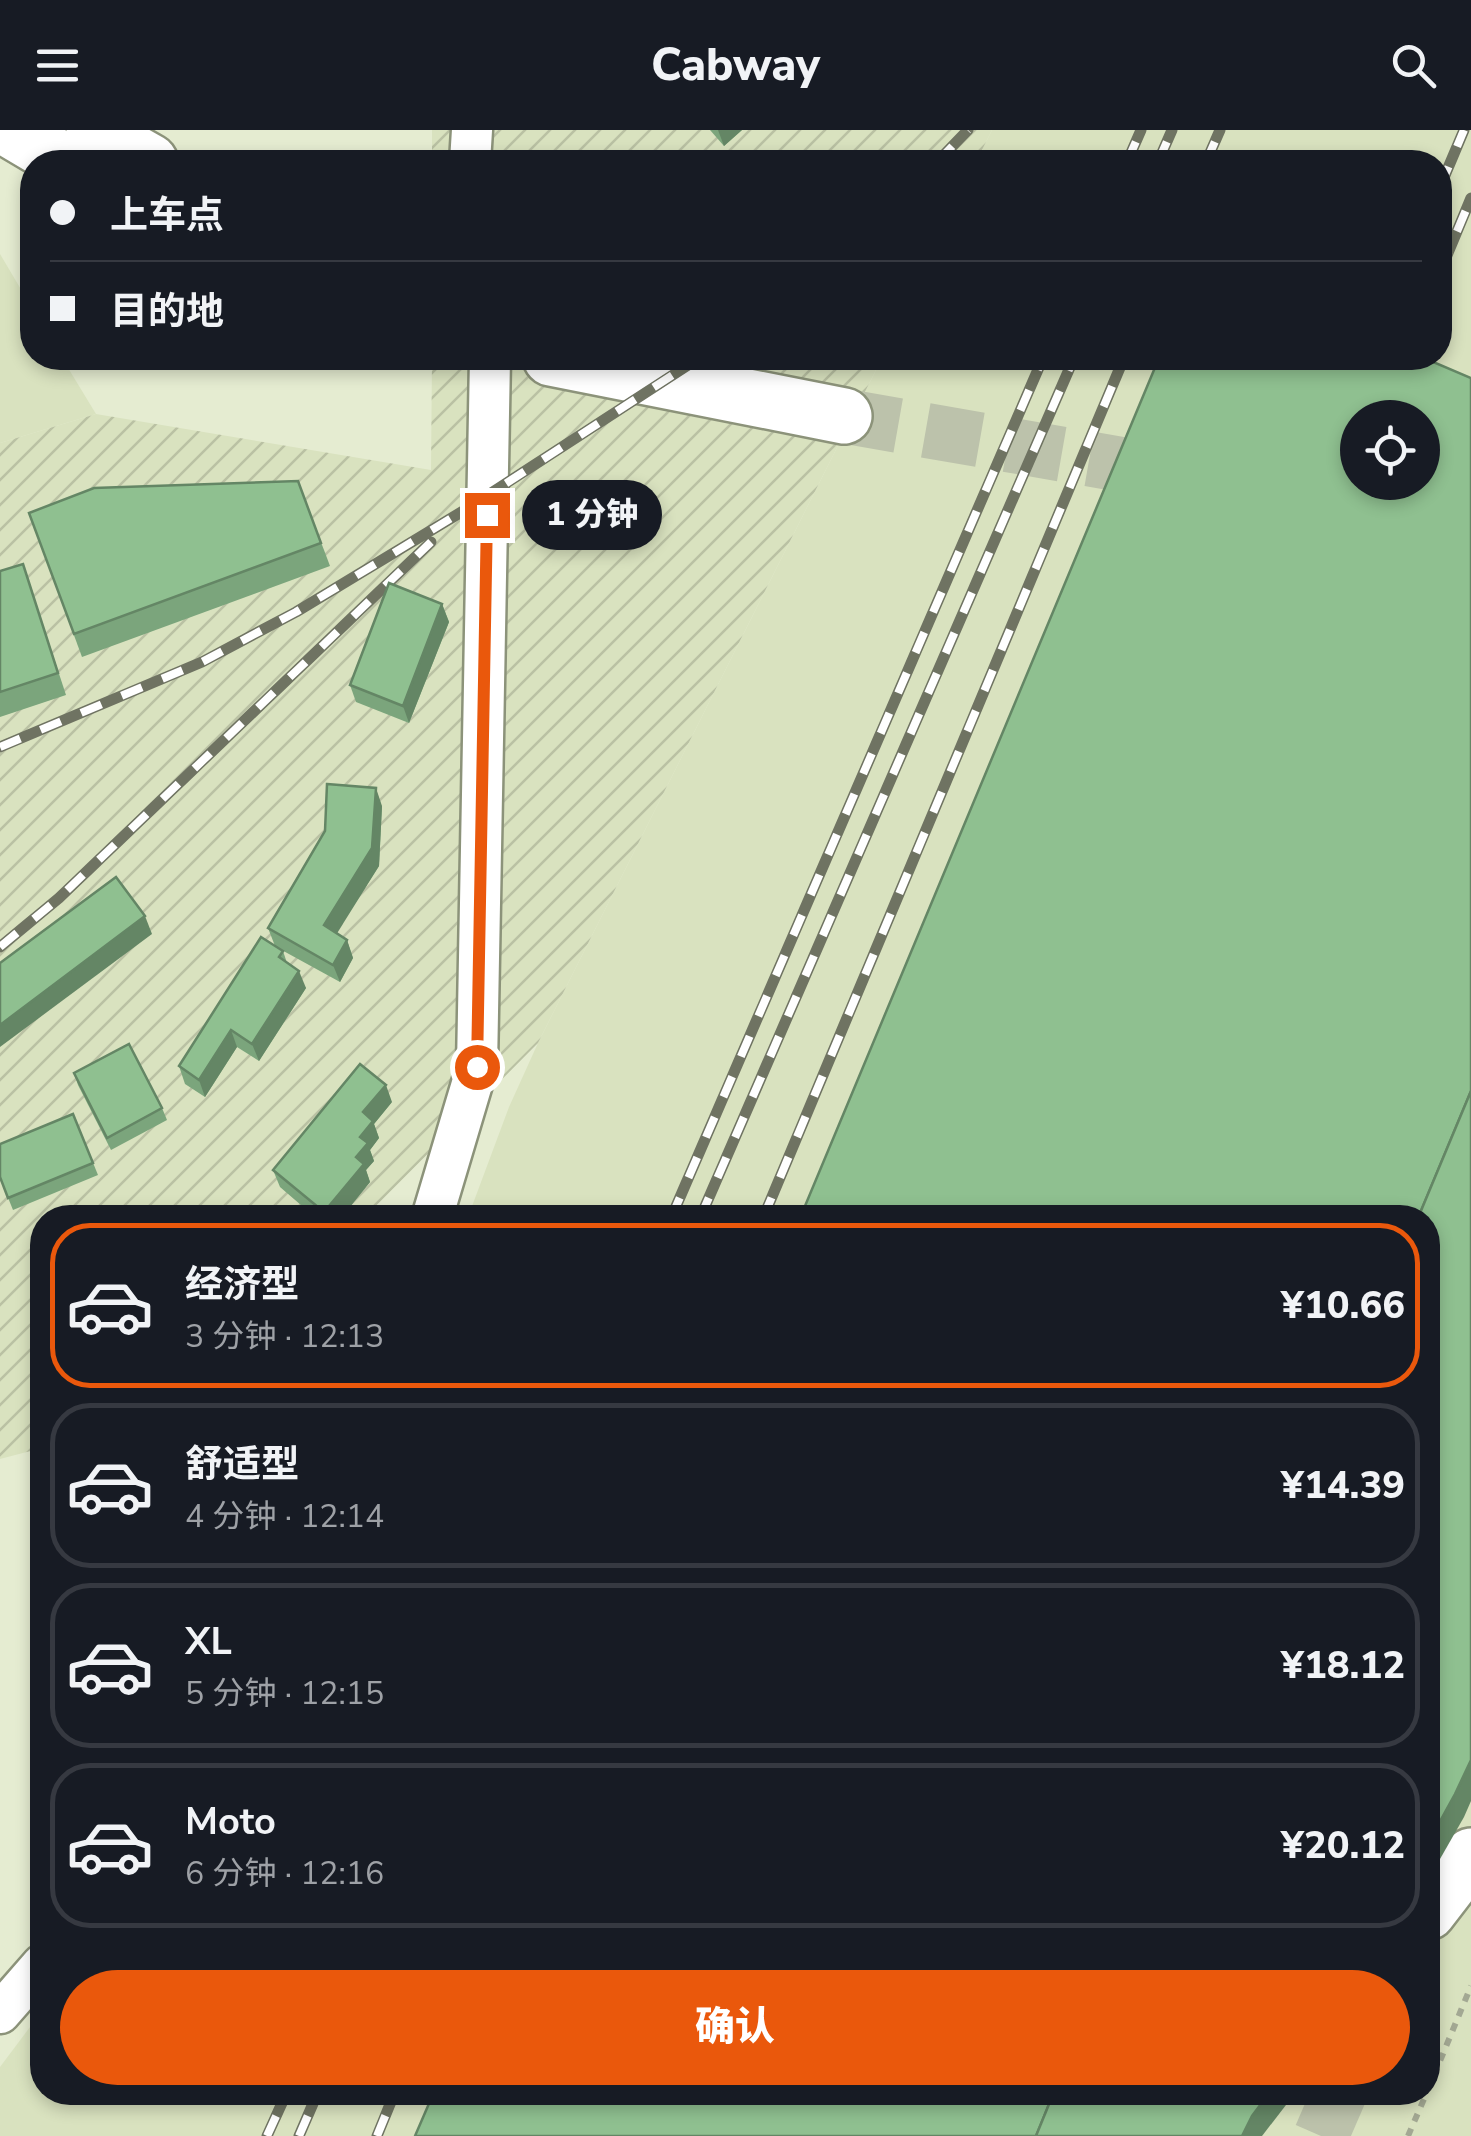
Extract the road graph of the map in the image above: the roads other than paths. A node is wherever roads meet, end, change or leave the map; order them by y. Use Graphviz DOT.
graph roads {
  1 [pos="11,130"];
  2 [pos="94,130"];
  3 [pos="45,150"];
  4 [pos="129,150"];
  5 [pos="490,370"];
  6 [pos="612,370"];
  7 [pos="844,416"];
  8 [pos="436,1205"];
  9 [pos="1471,1856"];
  10 [pos="1440,1896"];
  11 [pos="30,1979"];
  12 [pos="0,2013"];
  1 -- 3 [label="main road"];
  2 -- 4 [label="main road"];
  5 -- 8 [label="street"];
  6 -- 7 [label="main road"];
  9 -- 10 [label="main road"];
  11 -- 12 [label="street"];
}
